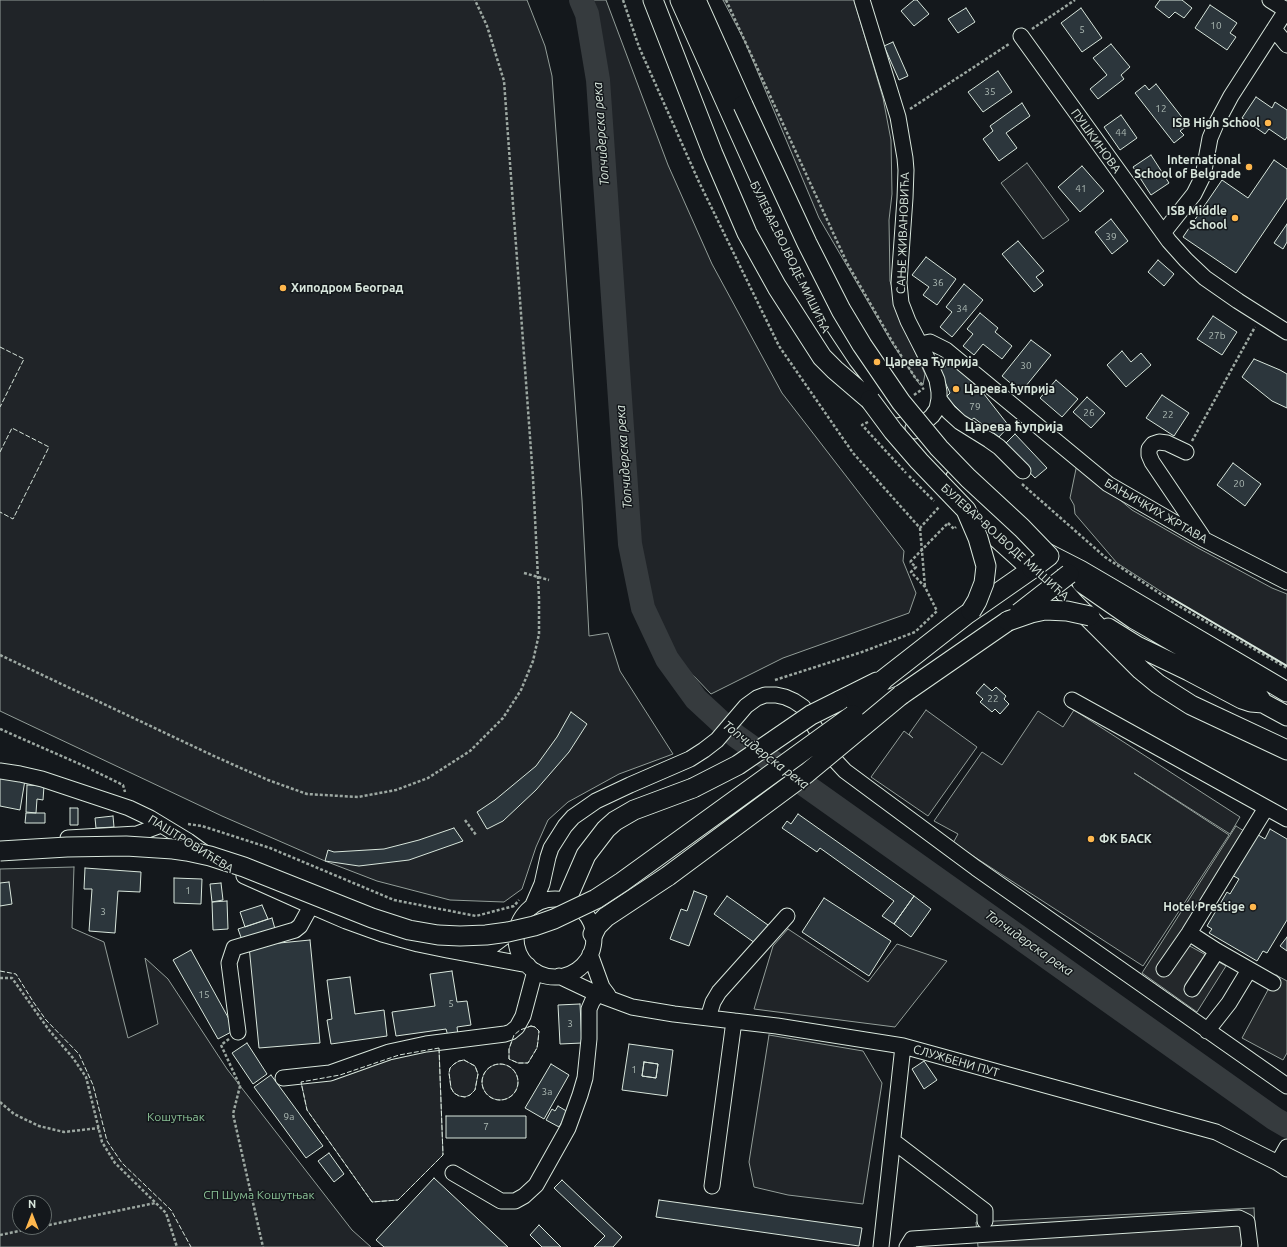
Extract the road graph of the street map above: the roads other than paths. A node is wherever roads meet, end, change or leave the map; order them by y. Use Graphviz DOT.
graph roads {
  1 [pos="653,0"];
  2 [pos="670,0"];
  3 [pos="680,0"];
  4 [pos="696,0"];
  5 [pos="862,0"];
  6 [pos="1270,0"];
  7 [pos="1286,10"];
  8 [pos="1274,29"];
  9 [pos="1025,34"];
  10 [pos="1287,45"];
  11 [pos="1163,233"];
  12 [pos="1287,332"];
  13 [pos="921,344"];
  14 [pos="939,399"];
  15 [pos="870,400"];
  16 [pos="902,415"];
  17 [pos="915,431"];
  18 [pos="1189,446"];
  19 [pos="1022,477"];
  20 [pos="962,517"];
  21 [pos="1017,538"];
  22 [pos="1203,539"];
  23 [pos="1049,556"];
  24 [pos="1032,569"];
  25 [pos="1070,574"];
  26 [pos="1287,582"];
  27 [pos="1053,587"];
  28 [pos="971,611"];
  29 [pos="1090,616"];
  30 [pos="1008,621"];
  31 [pos="884,679"];
  32 [pos="1287,692"];
  33 [pos="901,695"];
  34 [pos="1072,700"];
  35 [pos="1263,703"];
  36 [pos="853,715"];
  37 [pos="1287,716"];
  38 [pos="1287,750"];
  39 [pos="0,771"];
  40 [pos="1266,808"];
  41 [pos="1287,819"];
  42 [pos="161,825"];
  43 [pos="0,842"];
  44 [pos="0,851"];
  45 [pos="545,870"];
  46 [pos="560,900"];
  47 [pos="528,901"];
  48 [pos="311,906"];
  49 [pos="787,916"];
  50 [pos="518,927"];
  51 [pos="1189,933"];
  52 [pos="593,934"];
  53 [pos="447,950"];
  54 [pos="1217,951"];
  55 [pos="590,954"];
  56 [pos="531,968"];
  57 [pos="1164,969"];
  58 [pos="1250,970"];
  59 [pos="559,976"];
  60 [pos="1273,983"];
  61 [pos="600,990"];
  62 [pos="1192,990"];
  63 [pos="708,1018"];
  64 [pos="734,1021"];
  65 [pos="1207,1031"];
  66 [pos="238,1032"];
  67 [pos="902,1046"];
  68 [pos="283,1078"];
  69 [pos="1287,1086"];
  70 [pos="893,1141"];
  71 [pos="1286,1148"];
  72 [pos="1282,1166"];
  73 [pos="453,1173"];
  74 [pos="712,1186"];
  75 [pos="985,1220"];
  76 [pos="881,1247"];
  77 [pos="907,1247"];
  78 [pos="1248,1247"];
  1 -- 15 [label="main road"];
  2 -- 15 [label="main road, БУЛЕВАР ВОЈВОДЕ МИШИЋА"];
  3 -- 16 [label="main road"];
  4 -- 23 [label="main road, БУЛЕВАР ВОЈВОДЕ МИШИЋА, bridge"];
  5 -- 13 [label="street, САЊЕ ЖИВАНОВИЋА"];
  6 -- 7 [label="street"];
  7 -- 8 [label="street"];
  8 -- 10 [label="street"];
  8 -- 11 [label="street"];
  9 -- 11 [label="street, ПУШКИНОВА"];
  11 -- 12 [label="street, ПУШКИНОВА"];
  13 -- 14 [label="street, САЊЕ ЖИВАНОВИЋА"];
  13 -- 22 [label="street, БАЊИЧКИХ ЖРТАВА"];
  14 -- 17 [label="street"];
  14 -- 19 [label="street"];
  15 -- 20 [label="main road, БУЛЕВАР ВОЈВОДЕ МИШИЋА, bridge"];
  16 -- 17 [label="street"];
  17 -- 21 [label="main road"];
  18 -- 22 [label="street"];
  20 -- 24 [label="main road, БУЛЕВАР ВОЈВОДЕ МИШИЋА, bridge"];
  20 -- 28 [label="main road, bridge"];
  21 -- 32 [label="main road"];
  21 -- 38 [label="main road"];
  22 -- 26 [label="street, БАЊИЧКИХ ЖРТАВА"];
  23 -- 24 [label="main road, bridge"];
  23 -- 25 [label="main road, БУЛЕВАР ВОЈВОДЕ МИШИЋА"];
  24 -- 27 [label="main road, БУЛЕВАР ВОЈВОДЕ МИШИЋА"];
  24 -- 28 [label="main road, bridge"];
  25 -- 27 [label="main road, bridge"];
  25 -- 35 [label="main road, БУЛЕВАР ВОЈВОДЕ МИШИЋА"];
  27 -- 29 [label="main road, БУЛЕВАР ВОЈВОДЕ МИШИЋА"];
  27 -- 30 [label="main road, bridge"];
  28 -- 31 [label="main road"];
  29 -- 30 [label="main road, bridge"];
  29 -- 35 [label="main road, БУЛЕВАР ВОЈВОДЕ МИШИЋА"];
  30 -- 33 [label="main road"];
  31 -- 36 [label="main road"];
  31 -- 46 [label="main road, bridge"];
  33 -- 36 [label="main road, bridge"];
  33 -- 52 [label="main road, bridge"];
  34 -- 40 [label="street"];
  35 -- 37 [label="main road, БУЛЕВАР ВОЈВОДЕ МИШИЋА"];
  36 -- 44 [label="main road, bridge"];
  39 -- 42 [label="street, ПАШТРОВИЋЕВА"];
  40 -- 41 [label="street"];
  40 -- 51 [label="street"];
  42 -- 43 [label="street"];
  42 -- 48 [label="street, ПАШТРОВИЋЕВА"];
  45 -- 46 [label="street"];
  45 -- 47 [label="street"];
  45 -- 65 [label="street"];
  46 -- 47 [label="street"];
  46 -- 52 [label="street"];
  47 -- 50 [label="street"];
  48 -- 53 [label="street, ПАШТРОВИЋЕВА"];
  48 -- 66 [label="street"];
  49 -- 63 [label="street"];
  50 -- 53 [label="street, ПАШТРОВИЋЕВА"];
  50 -- 56 [label="street"];
  51 -- 54 [label="street"];
  51 -- 57 [label="street"];
  52 -- 55 [label="street"];
  53 -- 56 [label="street, ПАШТРОВИЋЕВА"];
  54 -- 58 [label="street"];
  54 -- 62 [label="street"];
  55 -- 59 [label="street"];
  55 -- 61 [label="street"];
  56 -- 59 [label="street"];
  56 -- 68 [label="street"];
  58 -- 60 [label="street"];
  58 -- 65 [label="street"];
  59 -- 61 [label="street, СЛУЖБЕНИ ПУТ"];
  61 -- 63 [label="street, СЛУЖБЕНИ ПУТ"];
  61 -- 73 [label="street"];
  63 -- 64 [label="street, СЛУЖБЕНИ ПУТ"];
  64 -- 67 [label="street, СЛУЖБЕНИ ПУТ"];
  64 -- 74 [label="street"];
  65 -- 69 [label="street"];
  67 -- 70 [label="street"];
  67 -- 72 [label="street, СЛУЖБЕНИ ПУТ"];
  70 -- 75 [label="street"];
  70 -- 76 [label="street"];
  71 -- 72 [label="street"];
  77 -- 78 [label="street"];
}
